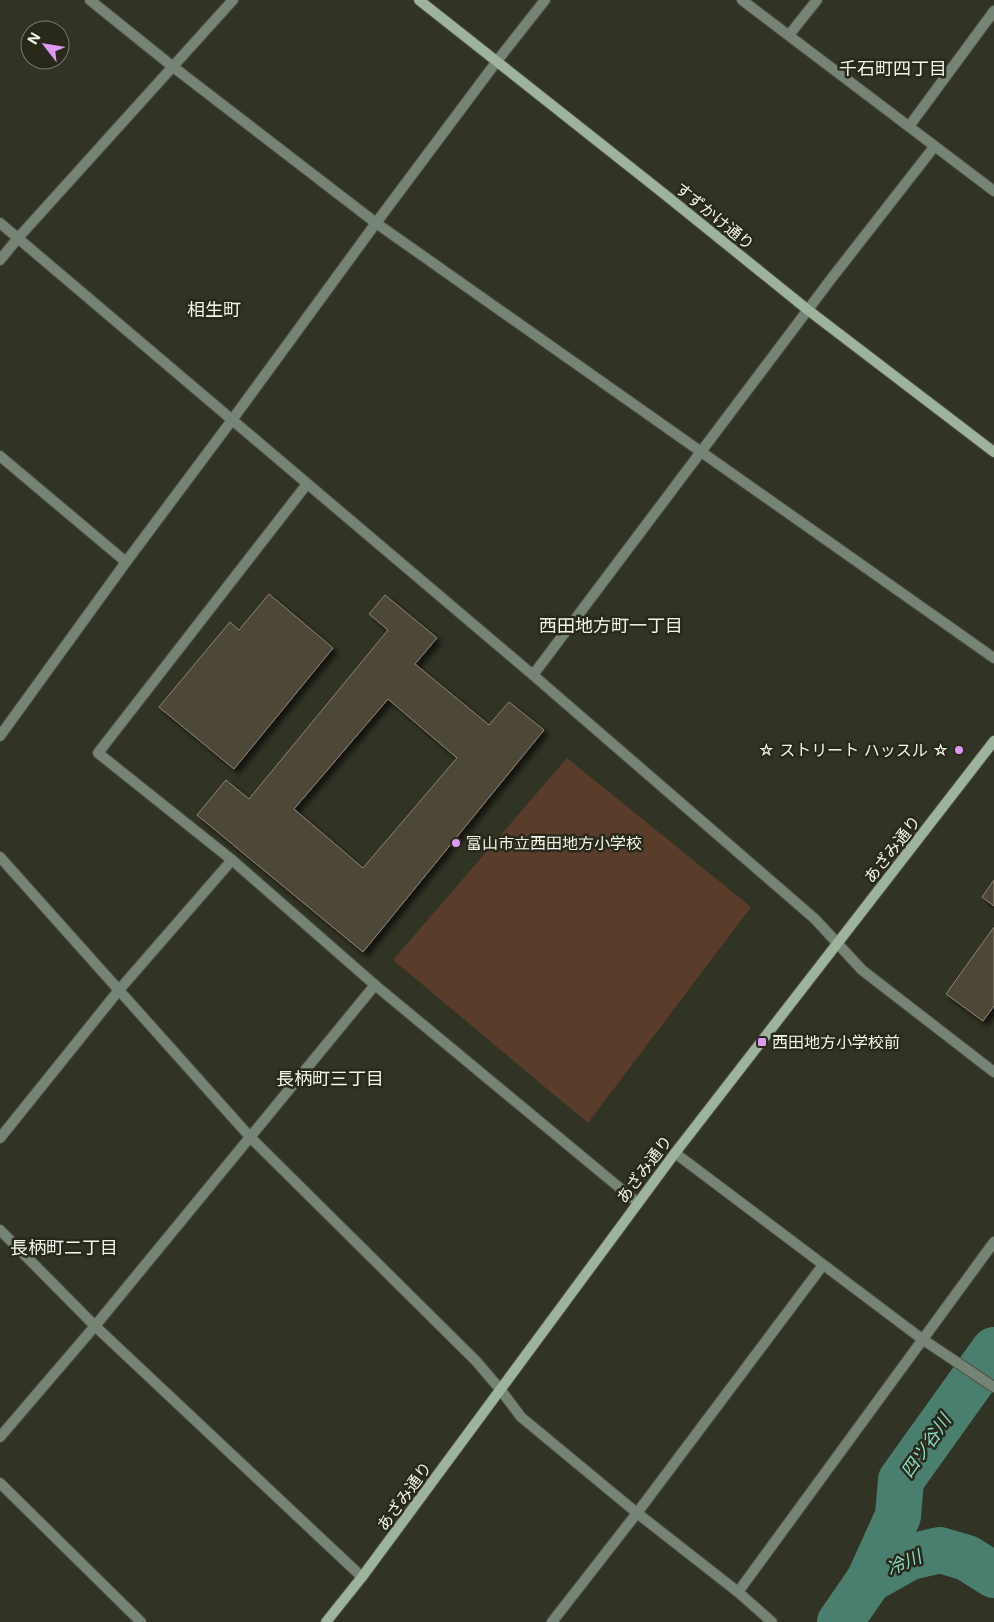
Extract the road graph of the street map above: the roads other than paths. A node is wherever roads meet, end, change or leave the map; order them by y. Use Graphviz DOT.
graph roads {
  1 [pos="90,0"];
  2 [pos="233,0"];
  3 [pos="419,0"];
  4 [pos="545,0"];
  5 [pos="742,0"];
  6 [pos="817,0"];
  7 [pos="994,11"];
  8 [pos="789,35"];
  9 [pos="497,61"];
  10 [pos="172,66"];
  11 [pos="910,126"];
  12 [pos="934,147"];
  13 [pos="994,191"];
  14 [pos="0,223"];
  15 [pos="376,223"];
  16 [pos="18,238"];
  17 [pos="0,260"];
  18 [pos="808,310"];
  19 [pos="232,420"];
  20 [pos="700,451"];
  21 [pos="994,452"];
  22 [pos="0,456"];
  23 [pos="307,484"];
  24 [pos="126,562"];
  25 [pos="994,658"];
  26 [pos="534,675"];
  27 [pos="0,736"];
  28 [pos="994,741"];
  29 [pos="0,857"];
  30 [pos="232,860"];
  31 [pos="838,944"];
  32 [pos="376,985"];
  33 [pos="119,990"];
  34 [pos="994,1072"];
  35 [pos="0,1138"];
  36 [pos="251,1138"];
  37 [pos="675,1153"];
  38 [pos="638,1203"];
  39 [pos="0,1230"];
  40 [pos="994,1242"];
  41 [pos="823,1265"];
  42 [pos="95,1326"];
  43 [pos="922,1339"];
  44 [pos="993,1383"];
  45 [pos="500,1389"];
  46 [pos="0,1437"];
  47 [pos="0,1483"];
  48 [pos="637,1514"];
  49 [pos="362,1578"];
  50 [pos="738,1592"];
  51 [pos="141,1622"];
  52 [pos="326,1622"];
  53 [pos="552,1622"];
  54 [pos="772,1622"];
  1 -- 10 [label="street"];
  2 -- 10 [label="street"];
  3 -- 9 [label="street, すずかけ通り"];
  4 -- 9 [label="street"];
  5 -- 8 [label="street"];
  6 -- 8 [label="street"];
  7 -- 11 [label="street"];
  8 -- 11 [label="street"];
  9 -- 15 [label="street"];
  9 -- 18 [label="street, すずかけ通り"];
  10 -- 15 [label="street"];
  10 -- 16 [label="street"];
  11 -- 12 [label="street"];
  12 -- 13 [label="street"];
  12 -- 18 [label="street"];
  14 -- 16 [label="street"];
  15 -- 19 [label="street"];
  15 -- 20 [label="street"];
  16 -- 17 [label="street"];
  16 -- 19 [label="street"];
  18 -- 20 [label="street"];
  18 -- 21 [label="street, すずかけ通り"];
  19 -- 23 [label="street"];
  19 -- 24 [label="street"];
  20 -- 25 [label="street"];
  20 -- 26 [label="street"];
  22 -- 24 [label="street"];
  23 -- 26 [label="street"];
  23 -- 30 [label="street"];
  24 -- 27 [label="street"];
  26 -- 31 [label="street"];
  28 -- 31 [label="street, あざみ通り"];
  29 -- 33 [label="street"];
  30 -- 32 [label="street"];
  30 -- 33 [label="street"];
  31 -- 34 [label="street"];
  31 -- 37 [label="street, あざみ通り"];
  32 -- 36 [label="street"];
  32 -- 38 [label="street"];
  33 -- 35 [label="street"];
  33 -- 36 [label="street"];
  36 -- 42 [label="street"];
  36 -- 45 [label="street"];
  37 -- 38 [label="street, あざみ通り"];
  37 -- 41 [label="street"];
  38 -- 45 [label="street, あざみ通り"];
  39 -- 42 [label="street"];
  40 -- 43 [label="street"];
  41 -- 43 [label="street"];
  41 -- 48 [label="street"];
  42 -- 46 [label="street"];
  42 -- 49 [label="street"];
  43 -- 44 [label="street"];
  43 -- 50 [label="street"];
  45 -- 48 [label="street"];
  45 -- 49 [label="street, あざみ通り"];
  47 -- 51 [label="street"];
  48 -- 50 [label="street"];
  48 -- 53 [label="street"];
  49 -- 52 [label="street, あざみ通り"];
  50 -- 54 [label="street"];
}
